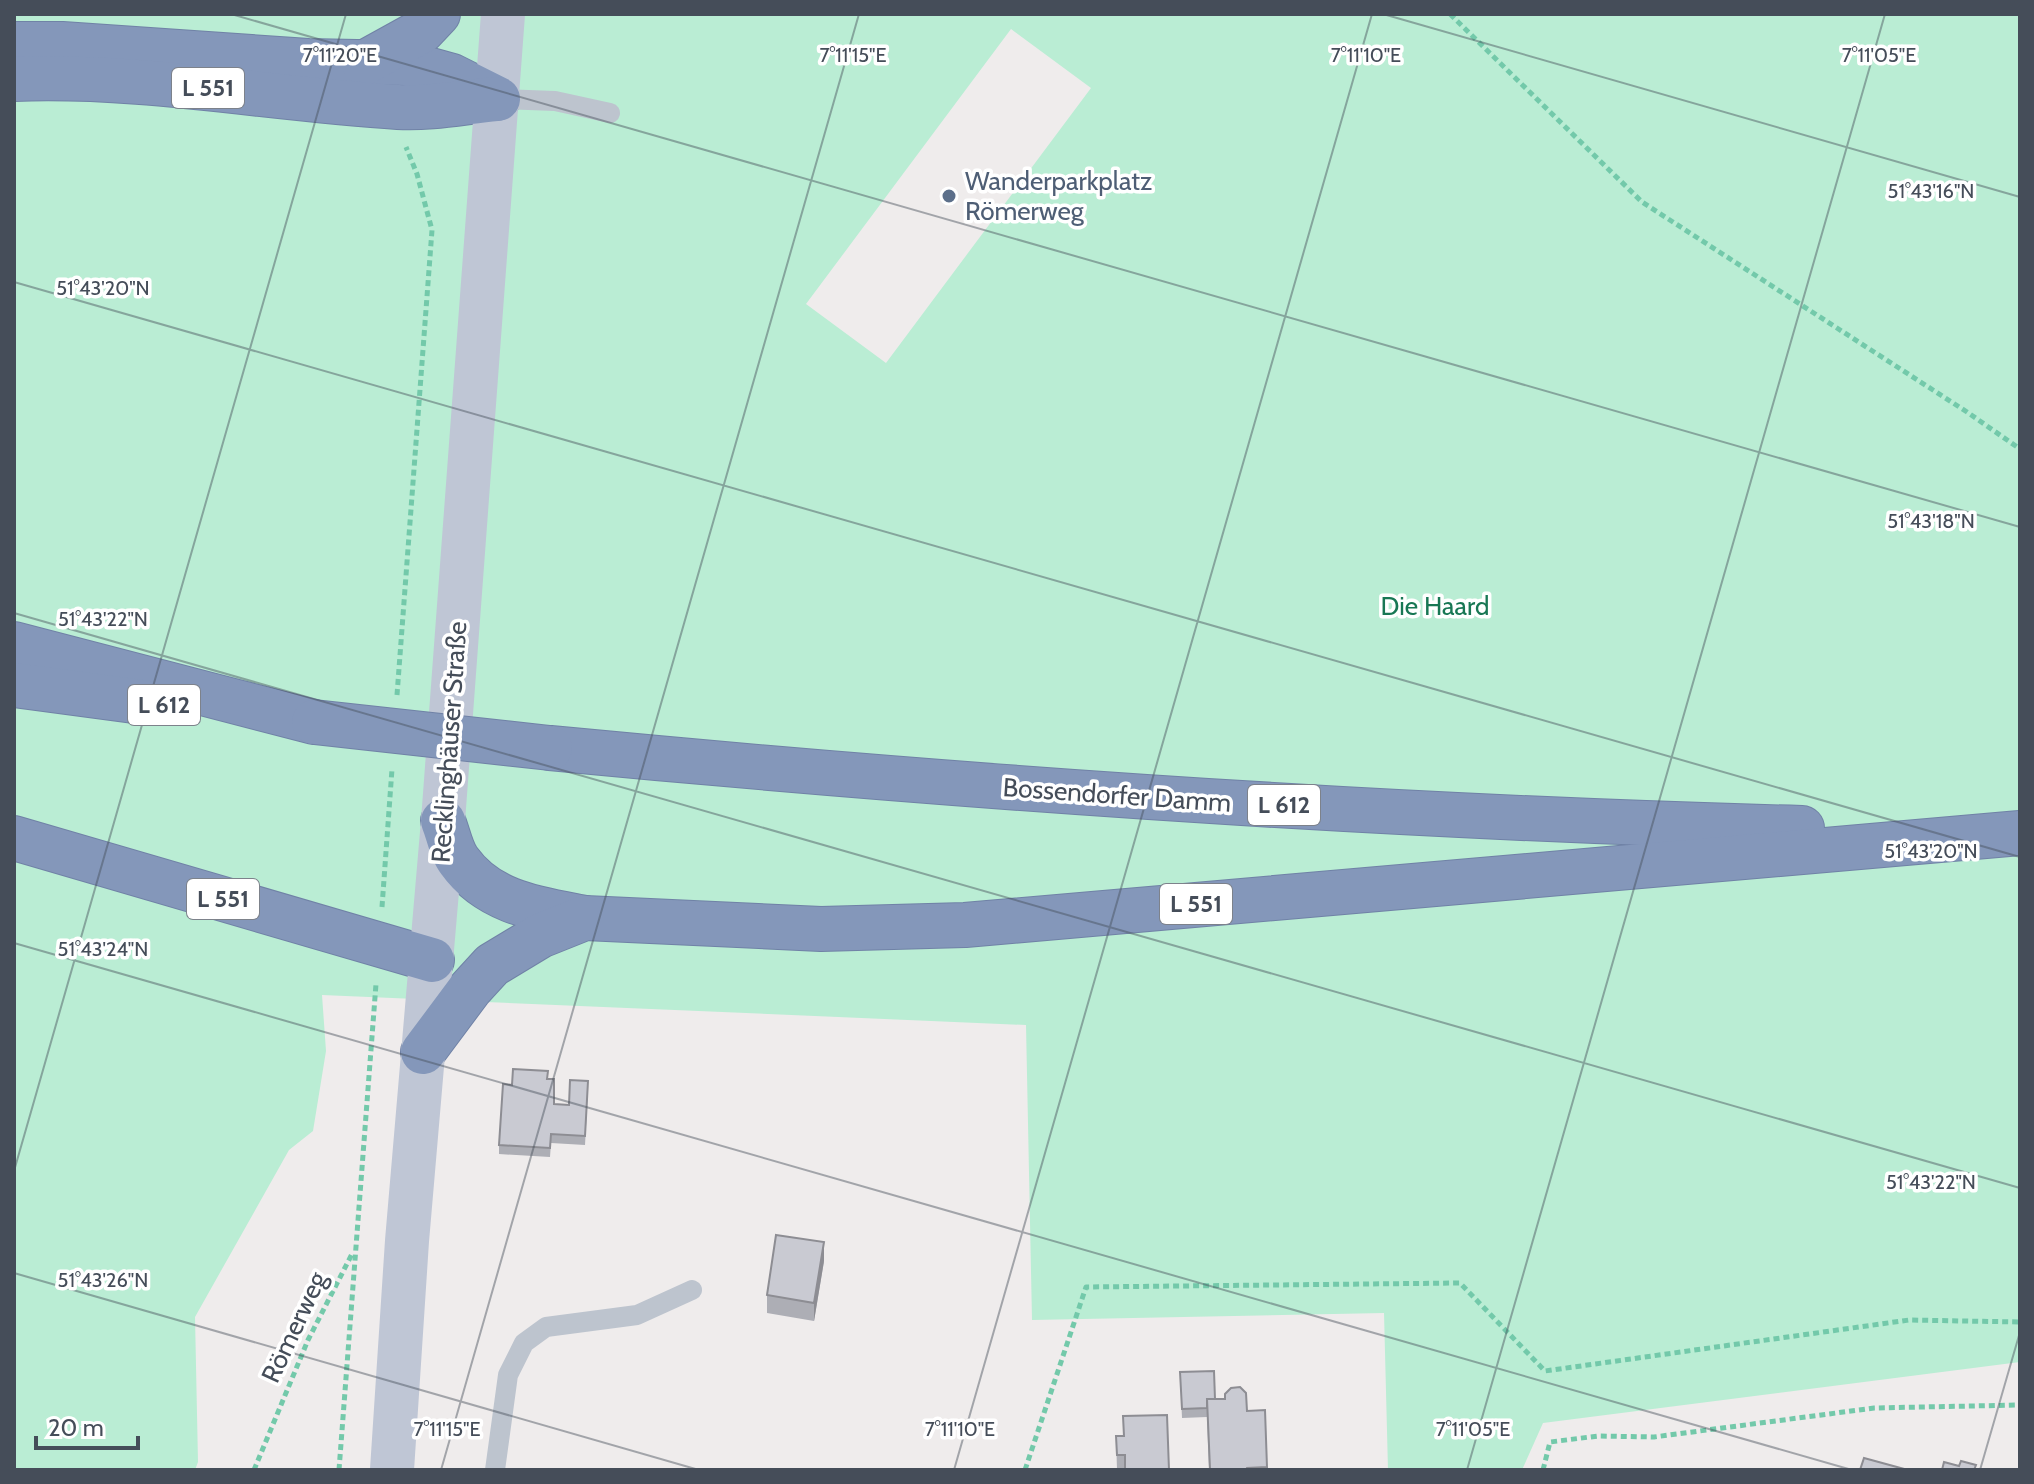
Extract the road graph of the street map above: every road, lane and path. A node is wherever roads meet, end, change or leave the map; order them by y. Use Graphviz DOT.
graph roads {
  1 [pos="438,14"];
  2 [pos="503,14"];
  3 [pos="1450,14"];
  4 [pos="14,44"];
  5 [pos="364,63"];
  6 [pos="14,79"];
  7 [pos="498,99"];
  8 [pos="402,107"];
  9 [pos="610,113"];
  10 [pos="2020,449"];
  11 [pos="14,644"];
  12 [pos="14,685"];
  13 [pos="396,707"];
  14 [pos="314,722"];
  15 [pos="393,754"];
  16 [pos="443,821"];
  17 [pos="2020,832"];
  18 [pos="14,838"];
  19 [pos="585,918"];
  20 [pos="379,945"];
  21 [pos="432,960"];
  22 [pos="423,1052"];
  23 [pos="355,1248"];
  24 [pos="692,1290"];
  25 [pos="2020,1322"];
  26 [pos="2020,1405"];
  27 [pos="254,1470"];
  28 [pos="339,1470"];
  29 [pos="392,1470"];
  30 [pos="495,1470"];
  31 [pos="1025,1470"];
  32 [pos="1543,1470"];
  1 -- 5 [label="highway"];
  2 -- 7 [label="main road, Recklinghäuser Straße / L 551"];
  3 -- 10 [label="path"];
  4 -- 5 [label="highway, L 551"];
  5 -- 7 [label="highway, L 551"];
  6 -- 8 [label="highway, L 551"];
  7 -- 8 [label="highway, L 551"];
  7 -- 9 [label="lane"];
  7 -- 16 [label="main road, Recklinghäuser Straße / L 551"];
  8 -- 13 [label="path"];
  11 -- 14 [label="highway"];
  12 -- 14 [label="highway, L 612"];
  14 -- 17 [label="highway, Bossendorfer Damm / L 612, bridge"];
  15 -- 20 [label="path"];
  16 -- 19 [label="highway, L 551"];
  16 -- 21 [label="main road, Recklinghäuser Straße / L 551"];
  17 -- 19 [label="highway, L 551"];
  18 -- 20 [label="highway, L 551"];
  19 -- 22 [label="highway, L 551"];
  20 -- 21 [label="highway, L 551"];
  20 -- 23 [label="path"];
  21 -- 22 [label="main road, Recklinghäuser Straße / L 551"];
  22 -- 29 [label="main road, Recklinghäuser Straße / L 551"];
  23 -- 27 [label="path, Römerweg"];
  23 -- 28 [label="path"];
  24 -- 30 [label="lane"];
  25 -- 31 [label="path"];
  26 -- 32 [label="path"];
}
